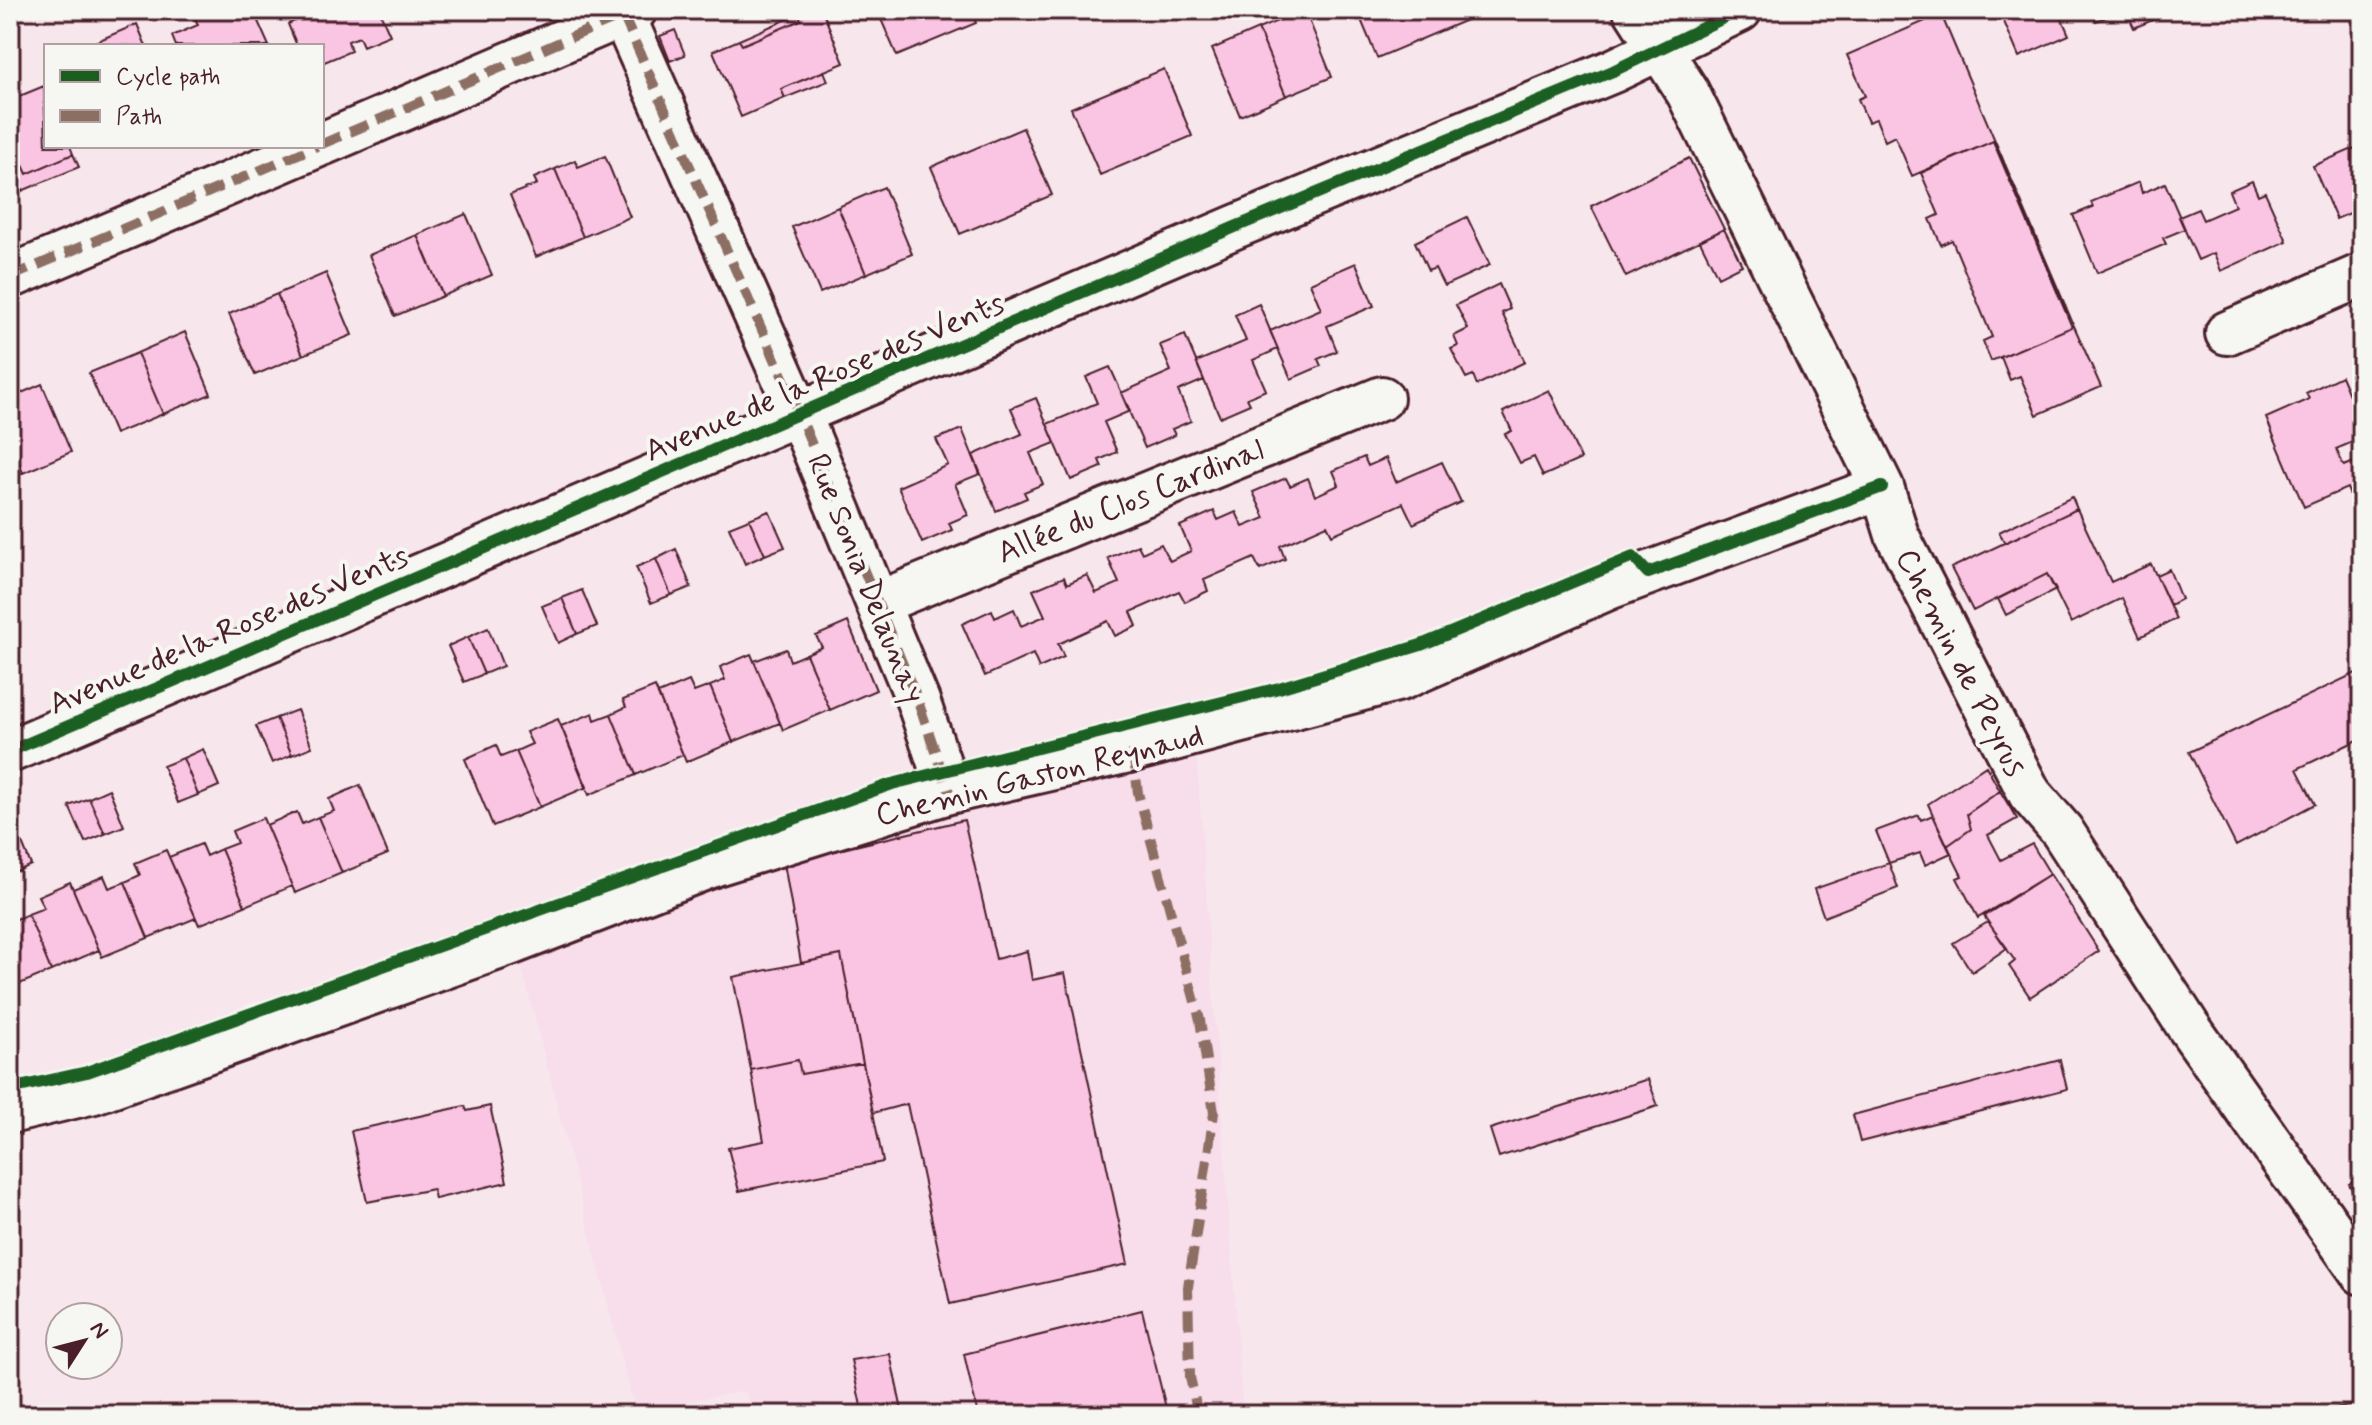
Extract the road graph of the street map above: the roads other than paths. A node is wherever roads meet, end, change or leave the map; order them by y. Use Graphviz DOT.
graph roads {
  1 [pos="1635,10"];
  2 [pos="1740,10"];
  3 [pos="629,13"];
  4 [pos="1659,49"];
  5 [pos="324,143"];
  6 [pos="312,148"];
  7 [pos="2362,275"];
  8 [pos="10,277"];
  9 [pos="2227,333"];
  10 [pos="1382,398"];
  11 [pos="800,416"];
  12 [pos="1882,487"];
  13 [pos="878,603"];
  14 [pos="10,751"];
  15 [pos="949,792"];
  16 [pos="10,1112"];
  17 [pos="2362,1273"];
  1 -- 4 [label="street, Chemin de Peyrus"];
  2 -- 4 [label="street, Avenue de la Rose des Vents"];
  3 -- 5 [label="street"];
  3 -- 11 [label="street, Rue Sonia Delaunay"];
  4 -- 11 [label="street, Avenue de la Rose des Vents"];
  4 -- 12 [label="street, Chemin de Peyrus"];
  6 -- 8 [label="street"];
  7 -- 9 [label="street"];
  10 -- 13 [label="street, Allée du Clos Cardinal"];
  11 -- 13 [label="street, Rue Sonia Delaunay"];
  11 -- 14 [label="street, Avenue de la Rose des Vents"];
  12 -- 15 [label="street, Chemin Gaston Reynaud"];
  12 -- 17 [label="street, Chemin de Peyrus"];
  13 -- 15 [label="street, Rue Sonia Delaunay"];
  15 -- 16 [label="street, Chemin Gaston Reynaud"];
}
